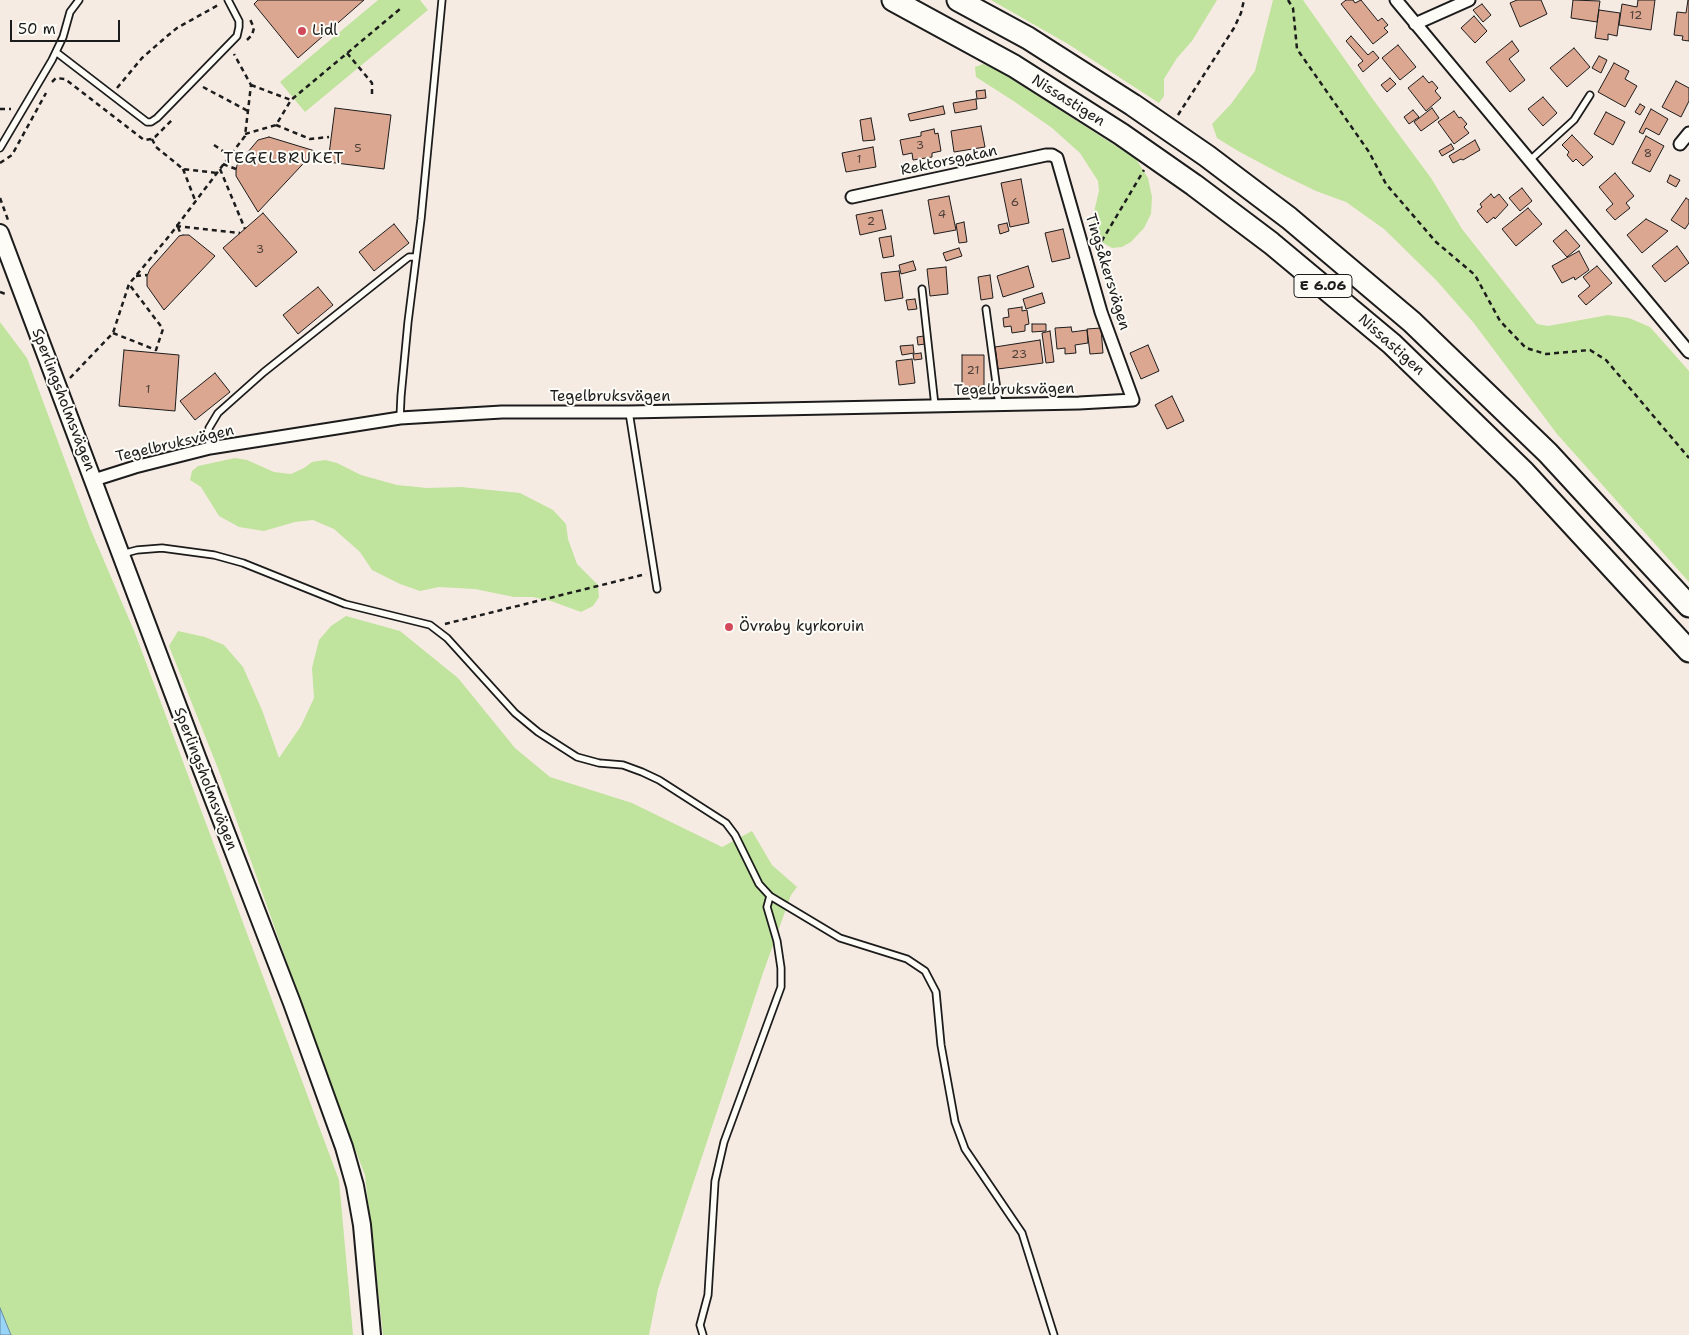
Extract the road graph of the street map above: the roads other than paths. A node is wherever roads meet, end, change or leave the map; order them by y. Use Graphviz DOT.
graph roads {
  1 [pos="79,0"];
  2 [pos="228,0"];
  3 [pos="442,0"];
  4 [pos="893,0"];
  5 [pos="958,0"];
  6 [pos="1396,0"];
  7 [pos="1469,0"];
  8 [pos="1415,24"];
  9 [pos="56,52"];
  10 [pos="1590,95"];
  11 [pos="1689,133"];
  12 [pos="1680,144"];
  13 [pos="0,148"];
  14 [pos="1052,155"];
  15 [pos="1529,161"];
  16 [pos="852,197"];
  17 [pos="0,233"];
  18 [pos="416,258"];
  19 [pos="922,289"];
  20 [pos="986,309"];
  21 [pos="1689,352"];
  22 [pos="1133,400"];
  23 [pos="999,405"];
  24 [pos="936,406"];
  25 [pos="629,412"];
  26 [pos="400,418"];
  27 [pos="210,448"];
  28 [pos="94,480"];
  29 [pos="120,554"];
  30 [pos="657,589"];
  31 [pos="1689,606"];
  32 [pos="1689,651"];
  33 [pos="770,896"];
  34 [pos="372,1335"];
  35 [pos="703,1335"];
  36 [pos="1054,1335"];
  1 -- 9 [label="lane"];
  2 -- 9 [label="lane"];
  3 -- 18 [label="lane"];
  4 -- 32 [label="highway, Nissastigen / E 6.06"];
  5 -- 31 [label="highway, Nissastigen / E 6.06"];
  6 -- 8 [label="street"];
  7 -- 8 [label="street"];
  8 -- 15 [label="street"];
  9 -- 13 [label="lane"];
  10 -- 15 [label="lane"];
  11 -- 12 [label="street"];
  14 -- 16 [label="street, Rektorsgatan"];
  14 -- 22 [label="street, Tingsåkersvägen"];
  15 -- 21 [label="street"];
  17 -- 28 [label="street, Sperlingsholmsvägen"];
  18 -- 26 [label="lane"];
  18 -- 27 [label="lane"];
  19 -- 24 [label="lane"];
  20 -- 23 [label="lane"];
  22 -- 23 [label="street, Tegelbruksvägen"];
  23 -- 24 [label="street, Tegelbruksvägen"];
  24 -- 25 [label="street, Tegelbruksvägen"];
  25 -- 26 [label="street, Tegelbruksvägen"];
  25 -- 30 [label="lane"];
  26 -- 27 [label="street, Tegelbruksvägen"];
  27 -- 28 [label="street, Tegelbruksvägen"];
  28 -- 29 [label="street, Sperlingsholmsvägen"];
  29 -- 33 [label="lane"];
  29 -- 34 [label="street, Sperlingsholmsvägen"];
  33 -- 35 [label="lane"];
  33 -- 36 [label="lane"];
}
